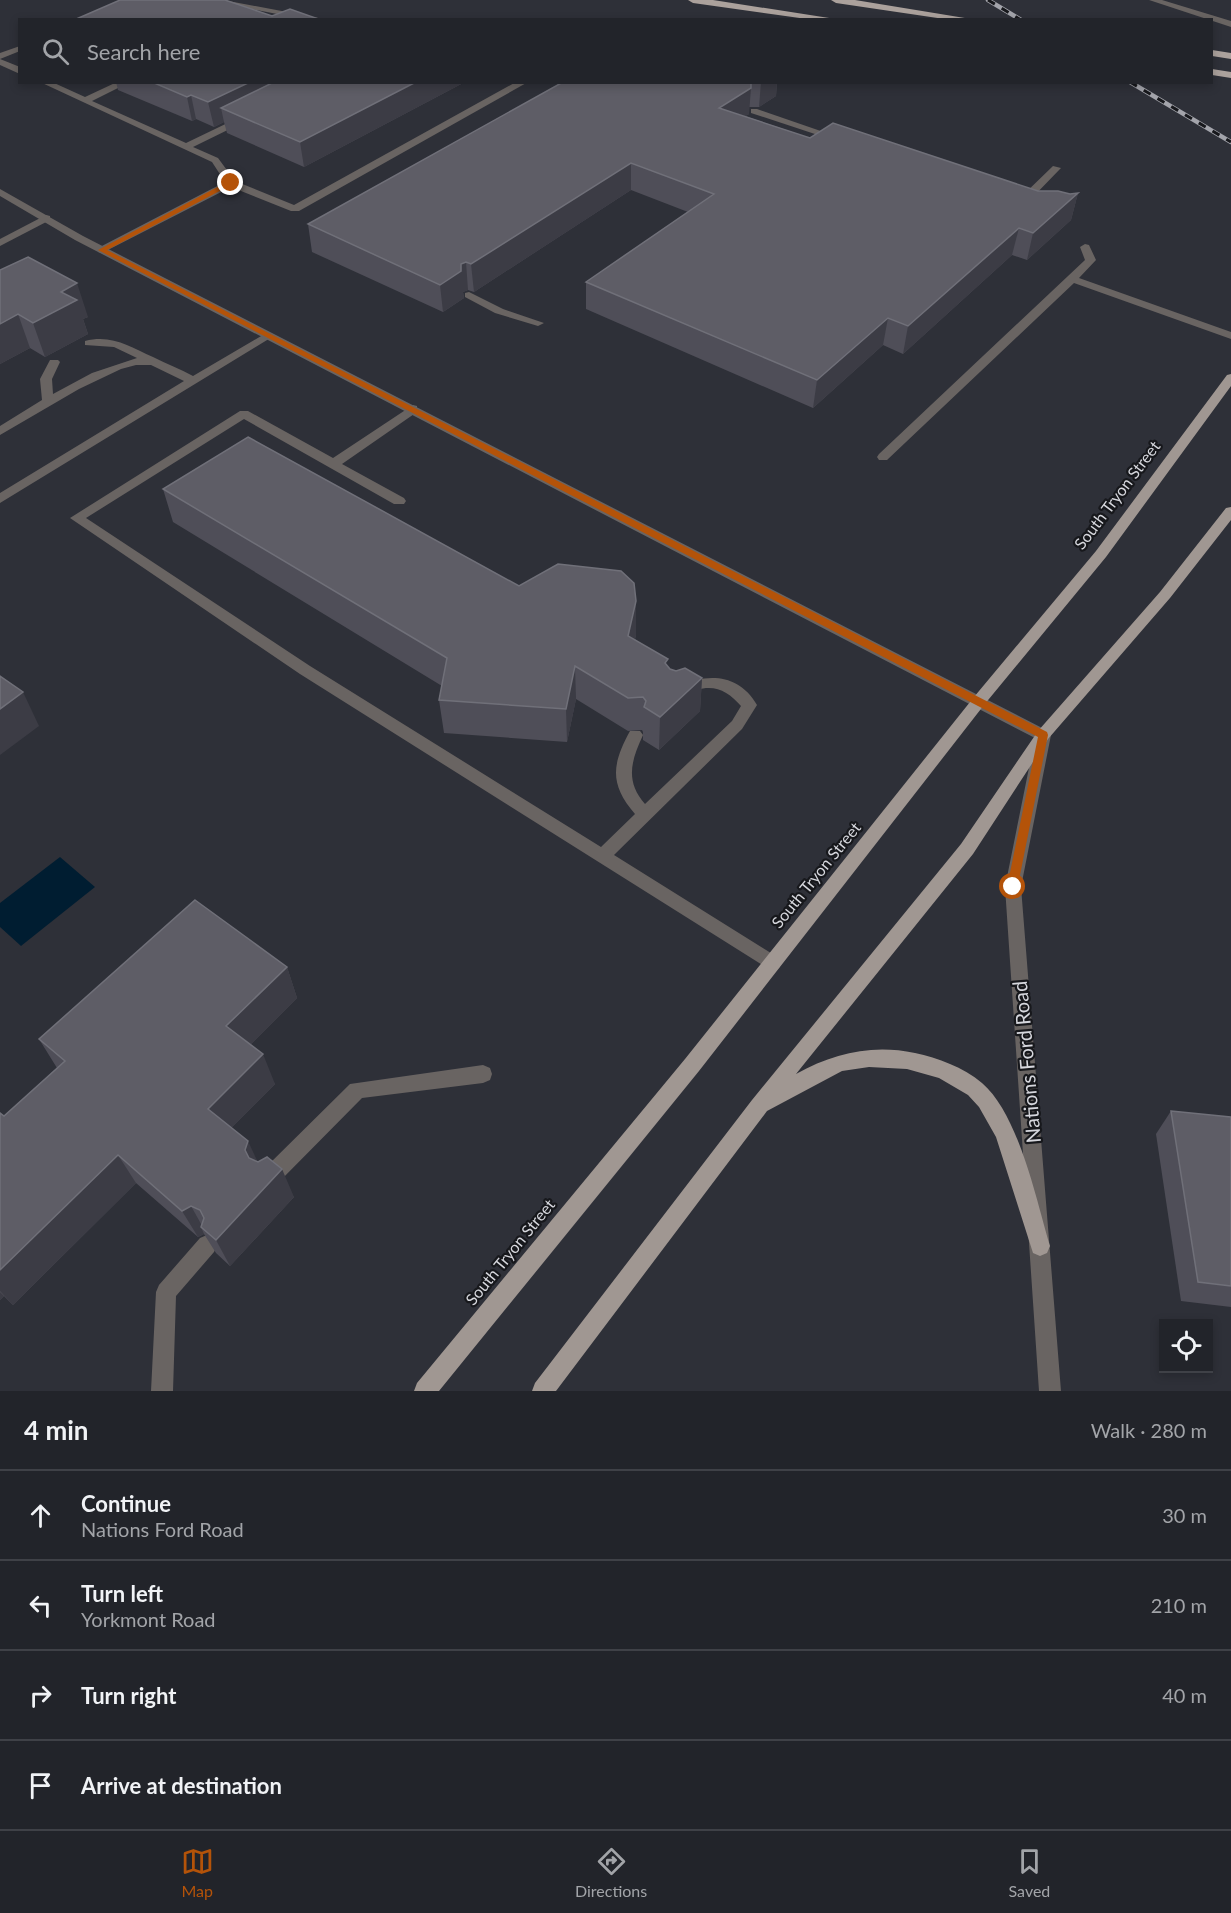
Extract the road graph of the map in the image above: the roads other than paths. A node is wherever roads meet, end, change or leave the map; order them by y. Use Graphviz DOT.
graph roads {
  1 [pos="209,0"];
  2 [pos="693,0"];
  3 [pos="836,0"];
  4 [pos="1154,0"];
  5 [pos="284,13"];
  6 [pos="273,18"];
  7 [pos="314,18"];
  8 [pos="824,18"];
  9 [pos="959,18"];
  10 [pos="1212,18"];
  11 [pos="1213,18"];
  12 [pos="1231,24"];
  13 [pos="18,49"];
  14 [pos="1213,53"];
  15 [pos="0,56"];
  16 [pos="1231,56"];
  17 [pos="0,62"];
  18 [pos="18,70"];
  19 [pos="1213,72"];
  20 [pos="1231,75"];
  21 [pos="48,84"];
  22 [pos="122,84"];
  23 [pos="520,84"];
  24 [pos="84,101"];
  25 [pos="754,111"];
  26 [pos="257,112"];
  27 [pos="848,142"];
  28 [pos="185,147"];
  29 [pos="1056,168"];
  30 [pos="231,183"];
  31 [pos="0,192"];
  32 [pos="1012,198"];
  33 [pos="1023,201"];
  34 [pos="1034,205"];
  35 [pos="46,218"];
  36 [pos="0,243"];
  37 [pos="1085,247"];
  38 [pos="102,250"];
  39 [pos="1072,279"];
  40 [pos="470,295"];
  41 [pos="538,323"];
  42 [pos="268,334"];
  43 [pos="1231,336"];
  44 [pos="89,343"];
  45 [pos="151,361"];
  46 [pos="54,362"];
  47 [pos="1231,378"];
  48 [pos="193,381"];
  49 [pos="48,403"];
  50 [pos="413,409"];
  51 [pos="0,431"];
  52 [pos="882,457"];
  53 [pos="333,464"];
  54 [pos="0,499"];
  55 [pos="399,501"];
  56 [pos="1231,511"];
  57 [pos="674,696"];
  58 [pos="979,701"];
  59 [pos="635,735"];
  60 [pos="1043,735"];
  61 [pos="644,814"];
  62 [pos="603,855"];
  63 [pos="773,963"];
  64 [pos="483,1074"];
  65 [pos="759,1106"];
  66 [pos="270,1177"];
  67 [pos="207,1245"];
  68 [pos="1040,1246"];
  69 [pos="162,1391"];
  70 [pos="425,1391"];
  71 [pos="543,1391"];
  72 [pos="1050,1391"];
  1 -- 5 [label="street"];
  2 -- 8 [label="highway"];
  3 -- 9 [label="highway"];
  4 -- 10 [label="street"];
  5 -- 6 [label="street"];
  5 -- 7 [label="street"];
  11 -- 12 [label="street"];
  13 -- 15 [label="street"];
  14 -- 16 [label="highway"];
  17 -- 18 [label="street"];
  19 -- 20 [label="highway"];
  21 -- 24 [label="street"];
  22 -- 24 [label="street"];
  23 -- 30 [label="street"];
  24 -- 28 [label="street"];
  25 -- 27 [label="street"];
  26 -- 28 [label="street"];
  28 -- 30 [label="street"];
  29 -- 33 [label="street"];
  30 -- 38 [label="street"];
  31 -- 35 [label="street"];
  32 -- 33 [label="street"];
  33 -- 34 [label="street"];
  35 -- 36 [label="street"];
  35 -- 38 [label="street"];
  37 -- 39 [label="street"];
  38 -- 42 [label="street"];
  39 -- 43 [label="street"];
  39 -- 52 [label="street"];
  40 -- 41 [label="street"];
  42 -- 48 [label="street"];
  42 -- 50 [label="street"];
  44 -- 45 [label="street"];
  45 -- 48 [label="street"];
  45 -- 49 [label="street"];
  46 -- 49 [label="street"];
  47 -- 58 [label="main road, South Tryon Street"];
  48 -- 54 [label="street"];
  49 -- 51 [label="street"];
  50 -- 53 [label="street"];
  50 -- 58 [label="street"];
  53 -- 55 [label="street"];
  53 -- 62 [label="street"];
  56 -- 60 [label="main road"];
  57 -- 61 [label="street"];
  58 -- 60 [label="street"];
  58 -- 63 [label="main road, South Tryon Street"];
  59 -- 61 [label="street"];
  60 -- 65 [label="main road"];
  60 -- 68 [label="street, Nations Ford Road"];
  61 -- 62 [label="street"];
  62 -- 63 [label="street"];
  63 -- 70 [label="main road, South Tryon Street"];
  64 -- 66 [label="street"];
  65 -- 68 [label="main road"];
  65 -- 71 [label="main road"];
  67 -- 69 [label="street"];
  68 -- 72 [label="street, Nations Ford Road"];
}
